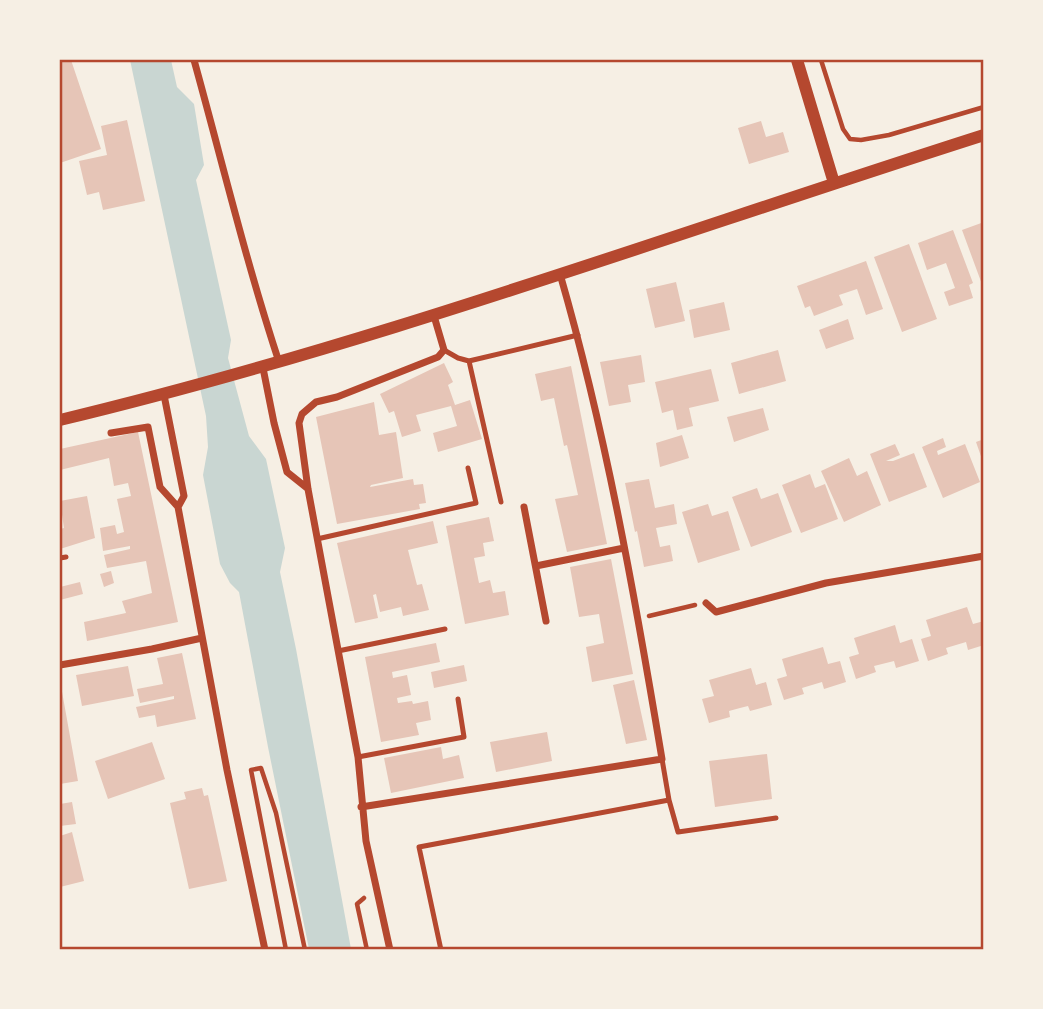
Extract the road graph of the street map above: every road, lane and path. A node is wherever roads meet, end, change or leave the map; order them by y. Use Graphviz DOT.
graph roads {
  1 [pos="194,60"];
  2 [pos="797,60"];
  3 [pos="821,60"];
  4 [pos="984,107"];
  5 [pos="984,135"];
  6 [pos="834,183"];
  7 [pos="560,274"];
  8 [pos="434,316"];
  9 [pos="578,335"];
  10 [pos="444,350"];
  11 [pos="469,361"];
  12 [pos="280,363"];
  13 [pos="263,368"];
  14 [pos="164,395"];
  15 [pos="60,421"];
  16 [pos="111,433"];
  17 [pos="468,468"];
  18 [pos="308,489"];
  19 [pos="501,502"];
  20 [pos="178,507"];
  21 [pos="524,507"];
  22 [pos="317,539"];
  23 [pos="624,548"];
  24 [pos="984,556"];
  25 [pos="536,566"];
  26 [pos="706,603"];
  27 [pos="639,618"];
  28 [pos="546,621"];
  29 [pos="445,629"];
  30 [pos="202,638"];
  31 [pos="338,651"];
  32 [pos="60,665"];
  33 [pos="458,699"];
  34 [pos="358,757"];
  35 [pos="662,760"];
  36 [pos="669,800"];
  37 [pos="361,807"];
  38 [pos="776,818"];
  39 [pos="357,904"];
  40 [pos="265,950"];
  41 [pos="286,950"];
  42 [pos="305,950"];
  43 [pos="368,950"];
  44 [pos="390,950"];
  45 [pos="440,950"];
  1 -- 12 [label="street"];
  2 -- 6 [label="street"];
  3 -- 4 [label="path"];
  5 -- 6 [label="street"];
  6 -- 7 [label="street"];
  7 -- 8 [label="street"];
  7 -- 9 [label="street"];
  8 -- 10 [label="street"];
  8 -- 12 [label="street"];
  9 -- 11 [label="lane"];
  9 -- 23 [label="street"];
  10 -- 11 [label="lane"];
  10 -- 18 [label="street"];
  11 -- 19 [label="lane"];
  12 -- 13 [label="street"];
  13 -- 14 [label="street"];
  13 -- 18 [label="street"];
  14 -- 15 [label="street"];
  14 -- 20 [label="street"];
  16 -- 20 [label="street"];
  17 -- 22 [label="lane"];
  18 -- 22 [label="street"];
  20 -- 30 [label="street"];
  21 -- 25 [label="street"];
  22 -- 31 [label="street"];
  23 -- 25 [label="street"];
  23 -- 27 [label="street"];
  24 -- 26 [label="street"];
  25 -- 28 [label="street"];
  26 -- 27 [label="path"];
  27 -- 35 [label="street"];
  29 -- 31 [label="lane"];
  30 -- 32 [label="street"];
  30 -- 40 [label="street"];
  31 -- 34 [label="street"];
  33 -- 34 [label="lane"];
  34 -- 37 [label="street"];
  35 -- 36 [label="lane"];
  35 -- 37 [label="street"];
  36 -- 38 [label="lane"];
  36 -- 45 [label="lane"];
  37 -- 44 [label="street"];
  39 -- 43 [label="path"];
  41 -- 42 [label="path"];
}
